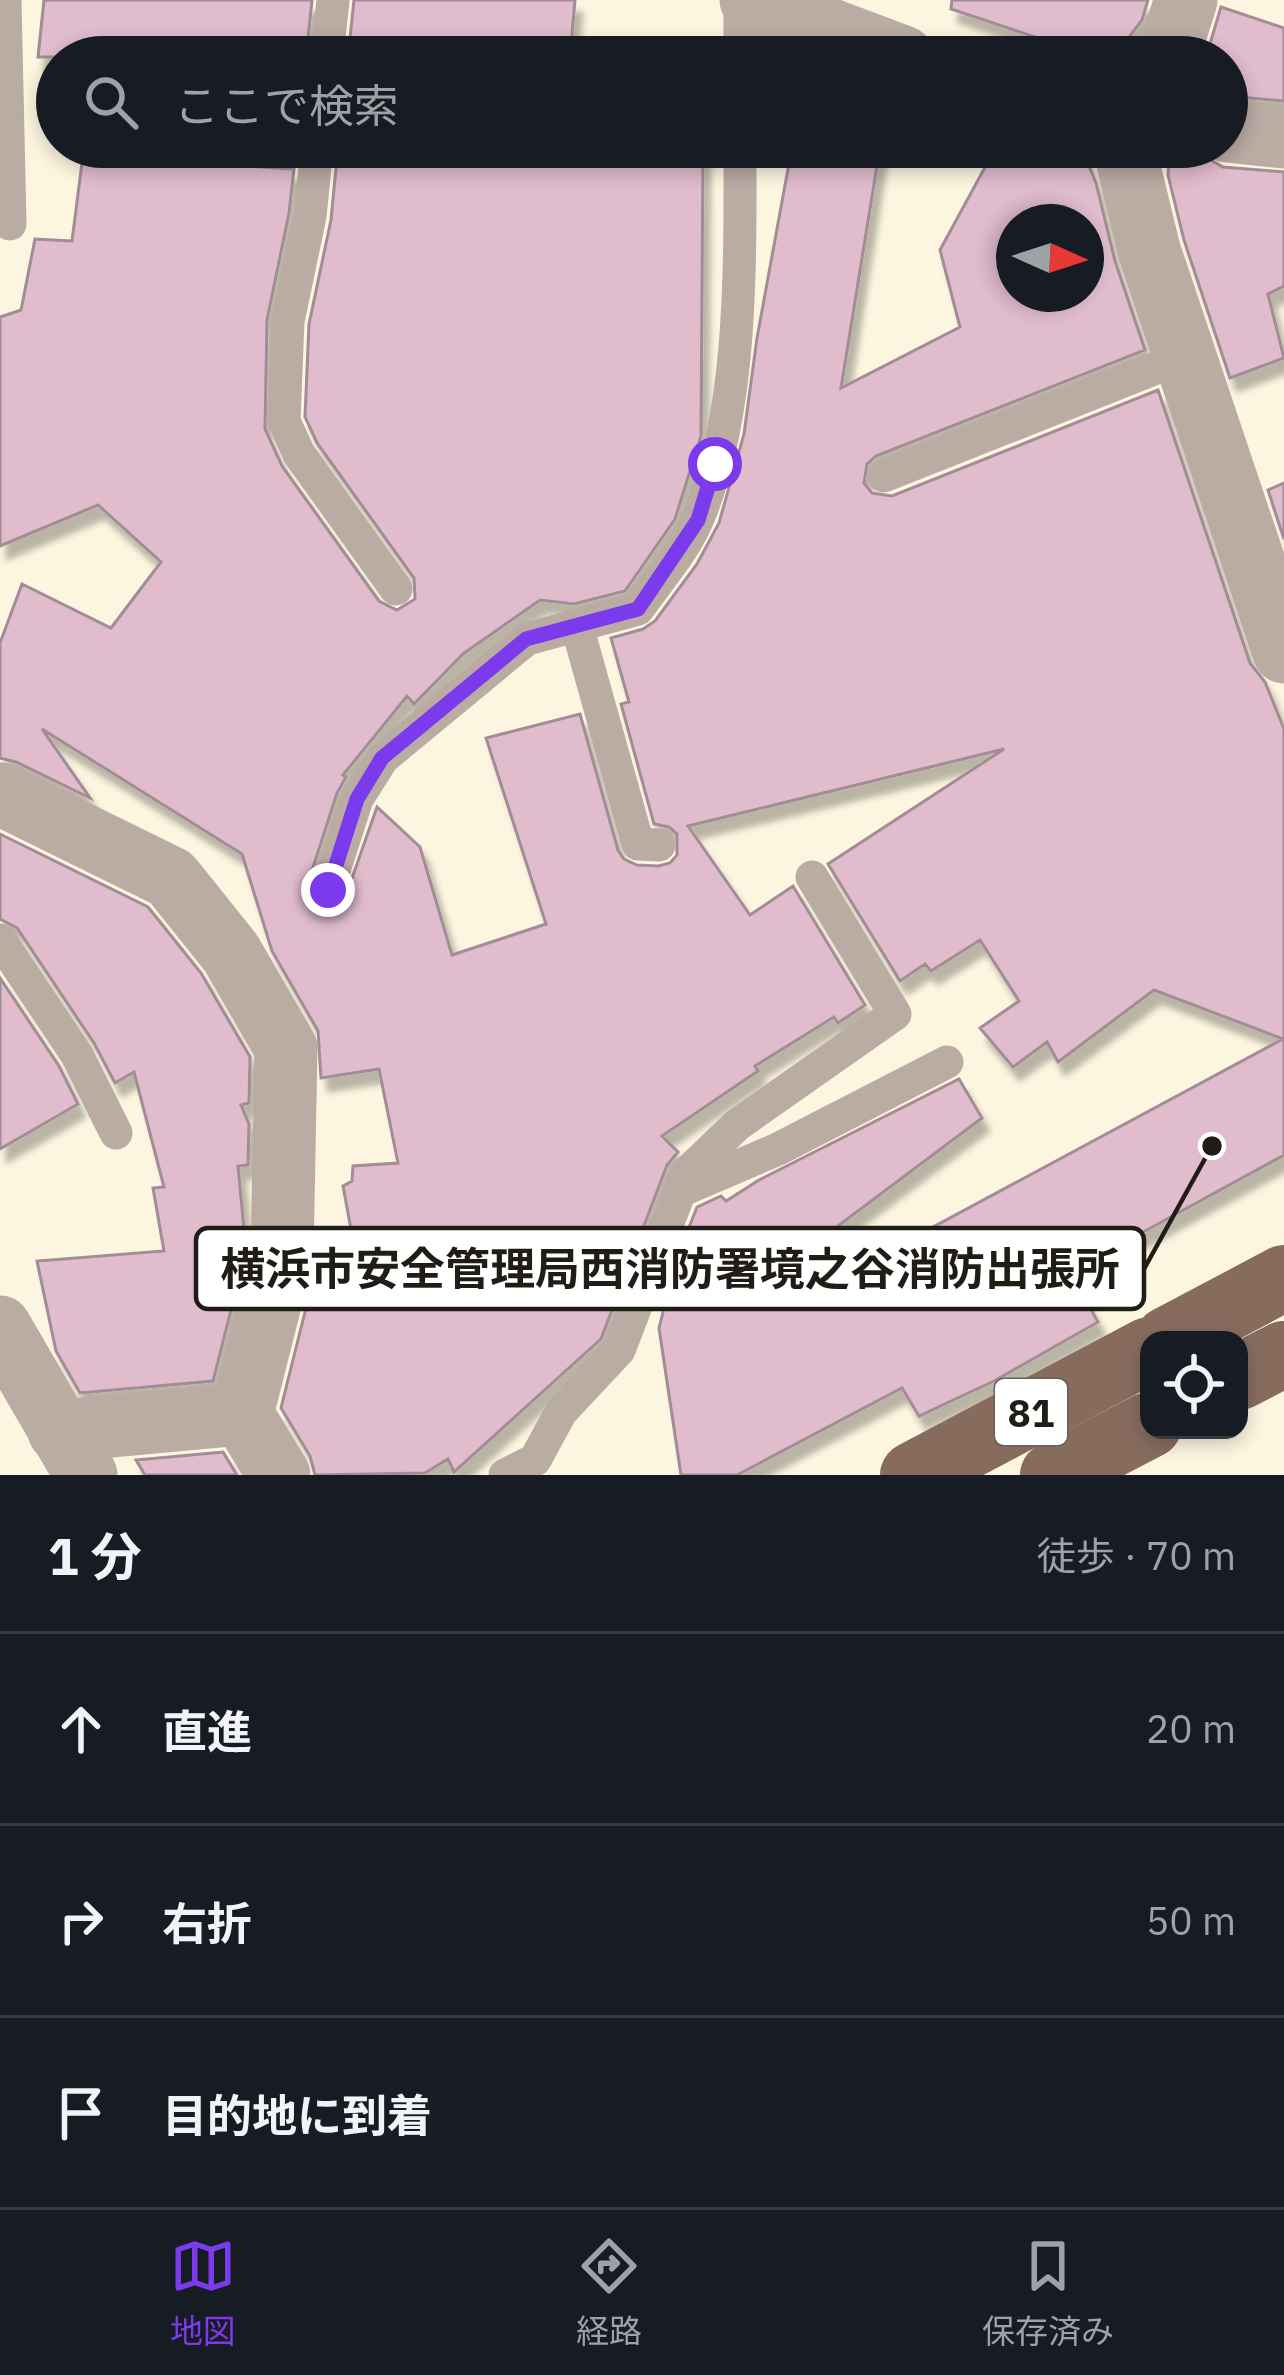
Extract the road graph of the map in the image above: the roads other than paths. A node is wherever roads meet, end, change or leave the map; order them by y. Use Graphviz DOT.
graph roads {
  1 [pos="5,0"];
  2 [pos="333,0"];
  3 [pos="740,0"];
  4 [pos="751,0"];
  5 [pos="1186,0"];
  6 [pos="329,36"];
  7 [pos="740,36"];
  8 [pos="847,36"];
  9 [pos="1175,36"];
  10 [pos="1248,133"];
  11 [pos="1284,137"];
  12 [pos="315,168"];
  13 [pos="740,168"];
  14 [pos="1129,168"];
  15 [pos="10,224"];
  16 [pos="1184,357"];
  17 [pos="884,476"];
  18 [pos="396,589"];
  19 [pos="577,626"];
  20 [pos="1284,652"];
  21 [pos="0,794"];
  22 [pos="659,845"];
  23 [pos="812,877"];
  24 [pos="328,890"];
  25 [pos="0,940"];
  26 [pos="947,1062"];
  27 [pos="116,1133"];
  28 [pos="678,1191"];
  29 [pos="1284,1278"];
  30 [pos="0,1327"];
  31 [pos="1184,1331"];
  32 [pos="1284,1354"];
  33 [pos="1140,1355"];
  34 [pos="1248,1372"];
  35 [pos="242,1414"];
  36 [pos="73,1453"];
  37 [pos="280,1475"];
  38 [pos="505,1475"];
  39 [pos="913,1475"];
  1 -- 15 [label="lane"];
  2 -- 6 [label="lane"];
  3 -- 7 [label="lane"];
  4 -- 8 [label="street"];
  5 -- 9 [label="street"];
  10 -- 11 [label="street"];
  12 -- 18 [label="lane"];
  13 -- 19 [label="lane"];
  14 -- 16 [label="street"];
  16 -- 17 [label="lane"];
  16 -- 20 [label="street"];
  19 -- 22 [label="lane"];
  19 -- 24 [label="lane"];
  21 -- 35 [label="street"];
  23 -- 28 [label="lane"];
  25 -- 27 [label="lane"];
  26 -- 28 [label="lane"];
  28 -- 38 [label="lane"];
  29 -- 31 [label="main road"];
  30 -- 36 [label="street"];
  32 -- 34 [label="main road"];
  33 -- 39 [label="main road, 81"];
  35 -- 36 [label="street"];
  35 -- 37 [label="street"];
}
